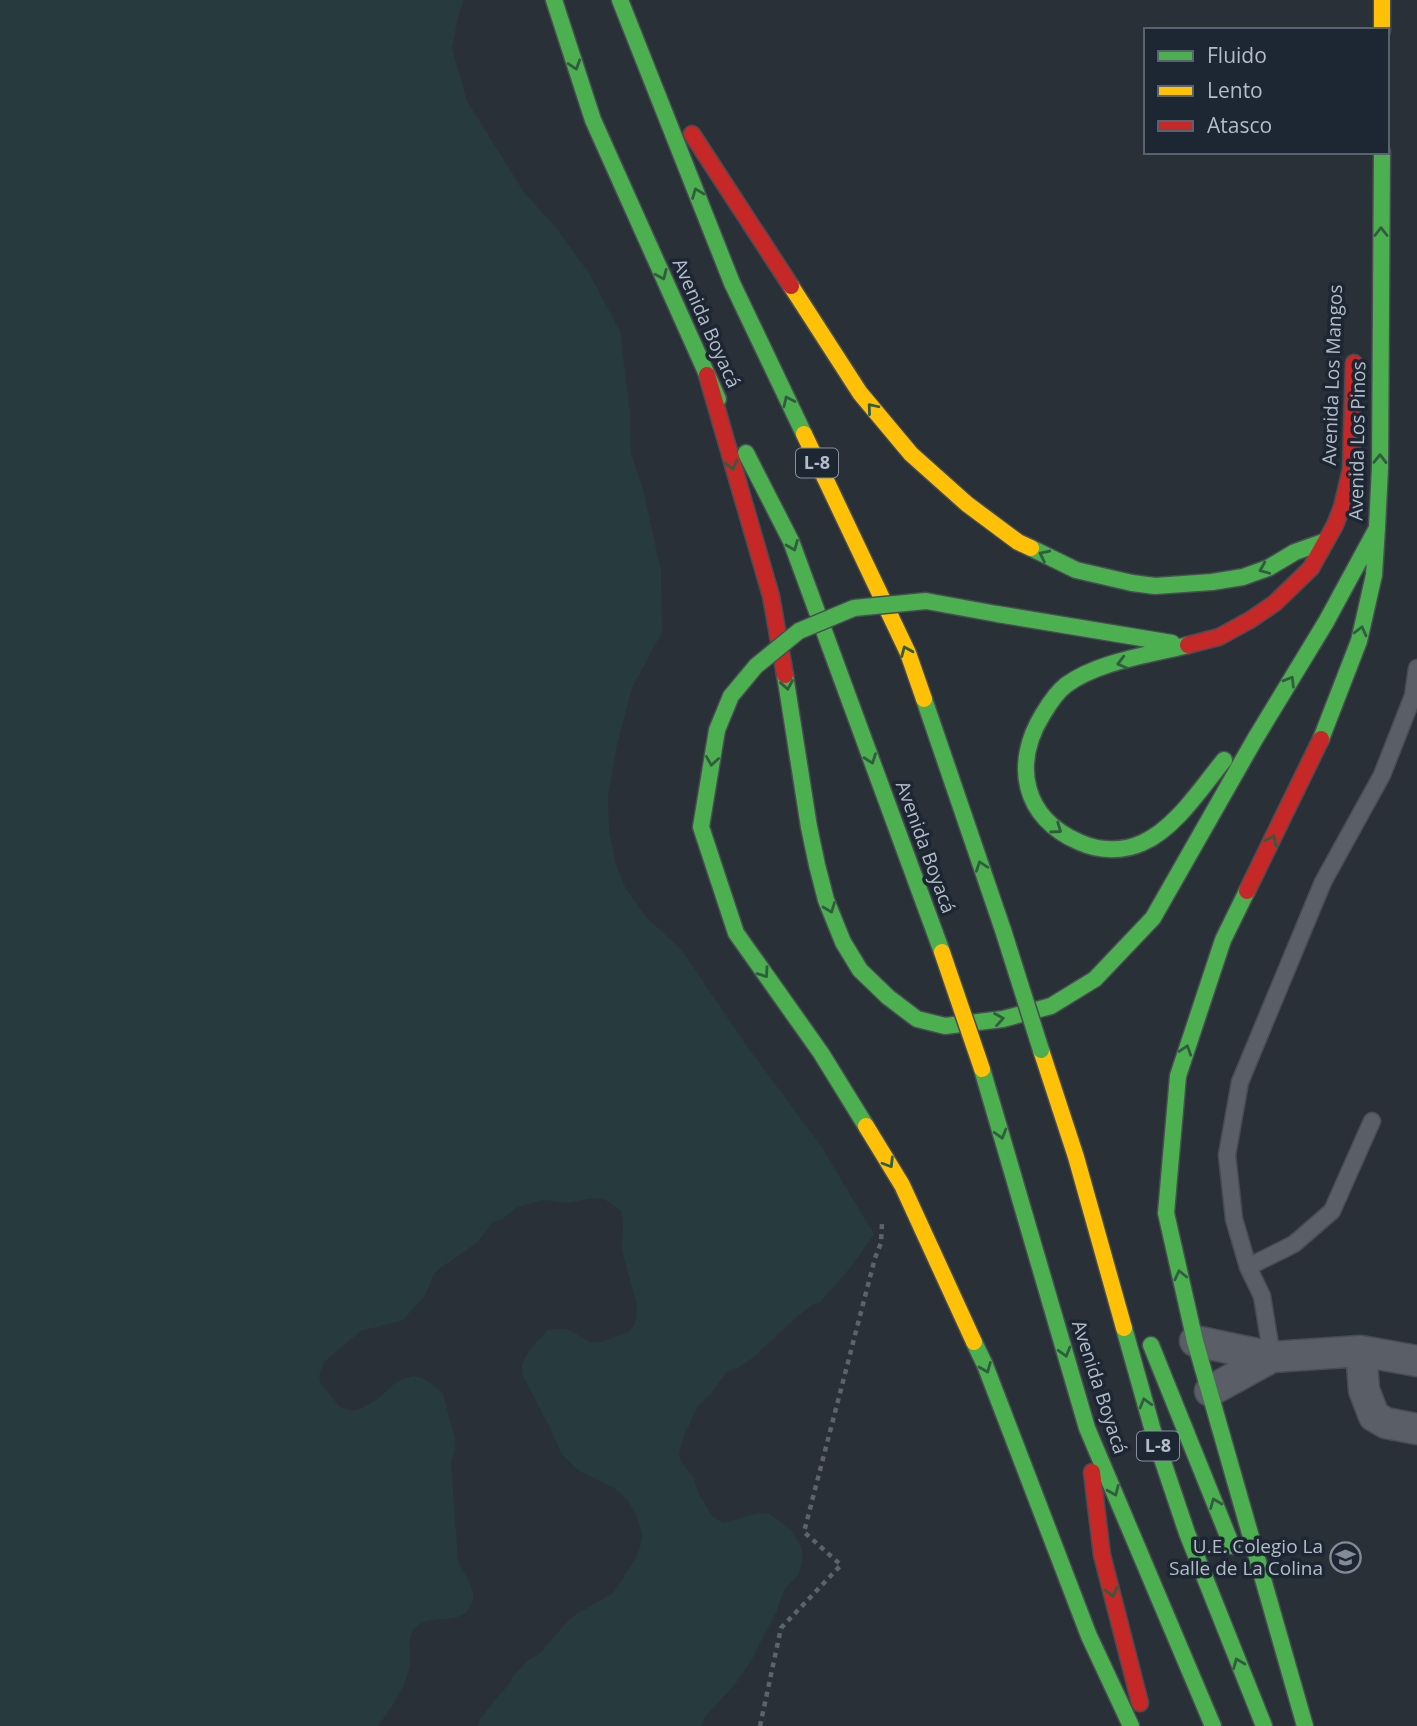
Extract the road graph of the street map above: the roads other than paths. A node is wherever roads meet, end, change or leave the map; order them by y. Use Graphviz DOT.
graph roads {
  1 [pos="554,0"];
  2 [pos="620,0"];
  3 [pos="1382,0"];
  4 [pos="1382,28"];
  5 [pos="645,60"];
  6 [pos="1381,154"];
  7 [pos="1354,352"];
  8 [pos="707,375"];
  9 [pos="1377,528"];
  10 [pos="1326,541"];
  11 [pos="1188,645"];
  12 [pos="1417,668"];
  13 [pos="1255,740"];
  14 [pos="1372,1121"];
  15 [pos="1076,1157"];
  16 [pos="1248,1267"];
  17 [pos="1131,1295"];
  18 [pos="1146,1333"];
  19 [pos="1195,1341"];
  20 [pos="1361,1350"];
  21 [pos="1272,1357"];
  22 [pos="1417,1361"];
  23 [pos="1210,1391"];
  24 [pos="1087,1428"];
  25 [pos="1417,1429"];
  26 [pos="1238,1561"];
  27 [pos="1253,1599"];
  28 [pos="1131,1726"];
  29 [pos="1146,1726"];
  30 [pos="1213,1726"];
  31 [pos="1264,1726"];
  32 [pos="1304,1726"];
  1 -- 8 [label="main road, Avenida Boyacá, one-way"];
  2 -- 5 [label="main road, Avenida Boyacá / L-8"];
  3 -- 4 [label="main road"];
  10 -- 5 [label="main road, one-way"];
  15 -- 5 [label="main road, Avenida Boyacá / L-8, one-way, bridge"];
  9 -- 6 [label="main road, Avenida Los Pinos, one-way"];
  7 -- 10 [label="main road, Avenida Los Mangos"];
  8 -- 13 [label="main road, Avenida Los Pinos, one-way"];
  8 -- 24 [label="main road, Avenida Boyacá, one-way, bridge"];
  13 -- 9 [label="main road, Avenida Los Pinos, one-way"];
  19 -- 9 [label="main road, one-way"];
  10 -- 11 [label="main road, Avenida Los Mangos"];
  11 -- 13 [label="main road, Avenida Los Mangos, one-way"];
  11 -- 28 [label="main road, one-way, bridge"];
  12 -- 16 [label="lane"];
  14 -- 16 [label="lane"];
  15 -- 17 [label="main road"];
  31 -- 15 [label="main road, Avenida Boyacá / L-8, one-way"];
  16 -- 21 [label="lane"];
  26 -- 18 [label="main road, one-way"];
  19 -- 21 [label="street"];
  19 -- 23 [label="main road"];
  20 -- 21 [label="street"];
  20 -- 22 [label="street"];
  20 -- 25 [label="street"];
  21 -- 23 [label="street"];
  23 -- 32 [label="main road"];
  24 -- 29 [label="main road, one-way"];
  24 -- 30 [label="main road, Avenida Boyacá, one-way"];
  27 -- 32 [label="main road"];
}
